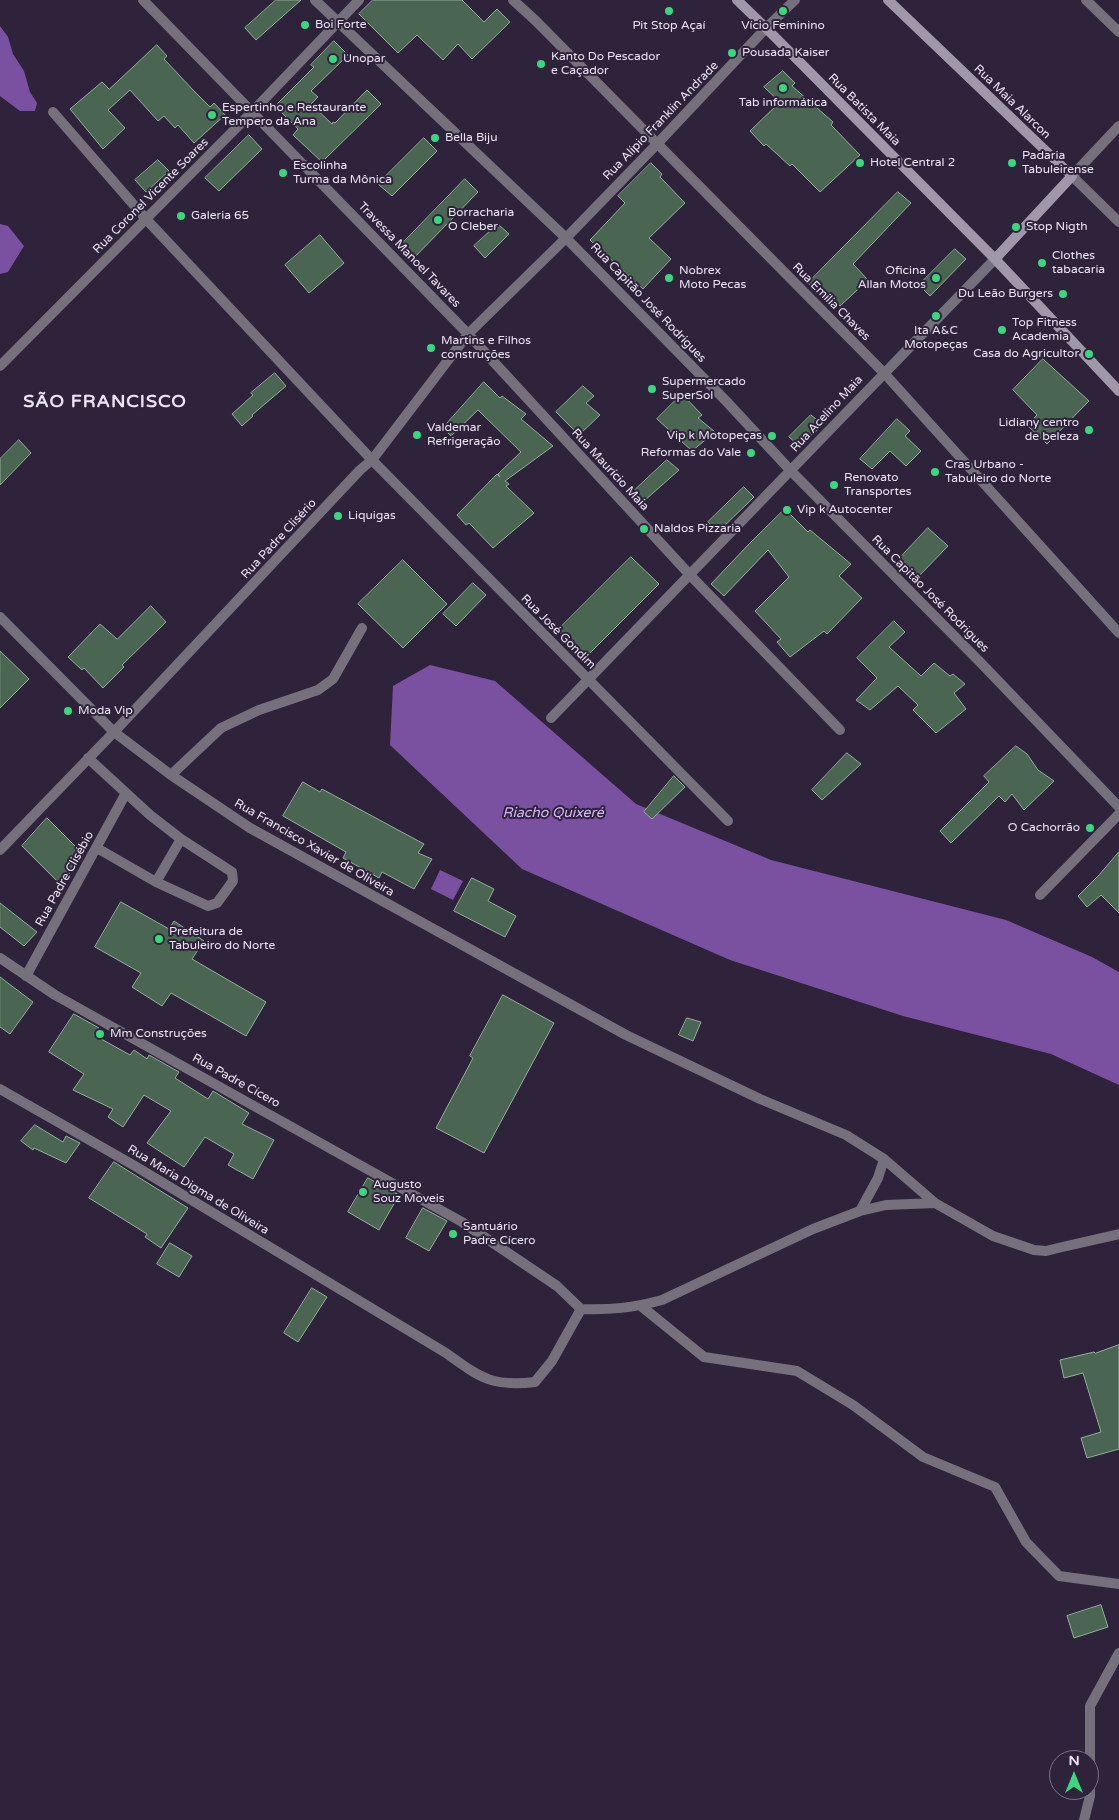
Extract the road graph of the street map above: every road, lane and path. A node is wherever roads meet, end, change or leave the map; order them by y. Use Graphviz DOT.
graph roads {
  1 [pos="143,0"];
  2 [pos="315,0"];
  3 [pos="359,0"];
  4 [pos="513,0"];
  5 [pos="737,0"];
  6 [pos="795,0"];
  7 [pos="888,0"];
  8 [pos="1086,0"];
  9 [pos="337,22"];
  10 [pos="766,28"];
  11 [pos="1119,32"];
  12 [pos="252,111"];
  13 [pos="53,112"];
  14 [pos="1119,126"];
  15 [pos="657,144"];
  16 [pos="1072,176"];
  17 [pos="146,219"];
  18 [pos="1119,222"];
  19 [pos="566,238"];
  20 [pos="994,260"];
  21 [pos="468,334"];
  22 [pos="0,366"];
  23 [pos="884,373"];
  24 [pos="1119,391"];
  25 [pos="372,460"];
  26 [pos="791,471"];
  27 [pos="690,575"];
  28 [pos="0,617"];
  29 [pos="362,628"];
  30 [pos="1119,633"];
  31 [pos="588,680"];
  32 [pos="551,718"];
  33 [pos="840,730"];
  34 [pos="114,732"];
  35 [pos="88,758"];
  36 [pos="171,775"];
  37 [pos="126,793"];
  38 [pos="1119,807"];
  39 [pos="1119,814"];
  40 [pos="728,820"];
  41 [pos="181,839"];
  42 [pos="97,848"];
  43 [pos="0,850"];
  44 [pos="156,882"];
  45 [pos="1040,895"];
  46 [pos="0,958"];
  47 [pos="26,976"];
  48 [pos="0,1089"];
  49 [pos="884,1159"];
  50 [pos="935,1203"];
  51 [pos="860,1211"];
  52 [pos="1119,1234"];
  53 [pos="641,1306"];
  54 [pos="581,1309"];
  55 [pos="1119,1584"];
  56 [pos="1119,1653"];
  57 [pos="1084,1820"];
  1 -- 12 [label="street, Travessa Manoel Tavares"];
  2 -- 9 [label="street, Rua Capitão José Rodrigues"];
  3 -- 9 [label="street, Rua Coronel Vicente Soares"];
  4 -- 15 [label="street, Rua Emília Chaves"];
  5 -- 10 [label="main road, Rua Batista Maia"];
  6 -- 10 [label="street, Rua Alípio Franklin Andrade"];
  7 -- 16 [label="main road, Rua Maia Alarcon"];
  8 -- 11 [label="street"];
  9 -- 12 [label="street, Rua Coronel Vicente Soares"];
  9 -- 19 [label="street, Rua Capitão José Rodrigues"];
  10 -- 15 [label="street, Rua Alípio Franklin Andrade"];
  10 -- 20 [label="main road, Rua Batista Maia"];
  12 -- 17 [label="street, Rua Coronel Vicente Soares"];
  12 -- 21 [label="street, Travessa Manoel Tavares"];
  13 -- 17 [label="street, Rua José Gondim"];
  14 -- 16 [label="street, Rua Acelino Maia"];
  15 -- 19 [label="street, Rua Alípio Franklin Andrade"];
  15 -- 23 [label="street, Rua Emília Chaves"];
  16 -- 18 [label="street, Rua Maia Alarcon"];
  16 -- 20 [label="main road, Rua Acelino Maia"];
  17 -- 22 [label="street, Rua Coronel Vicente Soares"];
  17 -- 25 [label="street, Rua José Gondim"];
  19 -- 21 [label="street, Rua Padre Clisério"];
  19 -- 26 [label="street, Rua Capitão José Rodrigues"];
  20 -- 23 [label="street, Rua Acelino Maia"];
  20 -- 24 [label="main road, Rua Batista Maia"];
  21 -- 25 [label="street, Rua Padre Clisério"];
  21 -- 27 [label="street, Rua Maurício Maia"];
  23 -- 26 [label="street, Rua Acelino Maia"];
  23 -- 30 [label="street, Rua Emília Chaves"];
  25 -- 31 [label="street, Rua José Gondim"];
  25 -- 34 [label="street, Rua Padre Clisério"];
  26 -- 27 [label="street, Rua Acelino Maia"];
  26 -- 38 [label="street, Rua Capitão José Rodrigues"];
  27 -- 31 [label="street, Rua Acelino Maia"];
  27 -- 33 [label="street, Rua Maurício Maia"];
  28 -- 34 [label="street, Rua Francisco Xavier de Oliveira"];
  29 -- 36 [label="street"];
  31 -- 32 [label="street, Rua Acelino Maia"];
  31 -- 40 [label="street, Rua José Gondim"];
  34 -- 35 [label="street, Rua Padre Clisério"];
  34 -- 36 [label="street, Rua Francisco Xavier de Oliveira"];
  35 -- 37 [label="street"];
  35 -- 43 [label="street, Rua Padre Clisério"];
  36 -- 49 [label="street, Rua Francisco Xavier de Oliveira"];
  37 -- 41 [label="street"];
  37 -- 42 [label="street, Rua Padre Clisébio"];
  39 -- 45 [label="street"];
  41 -- 44 [label="street"];
  41 -- 44 [label="street"];
  42 -- 44 [label="street"];
  42 -- 47 [label="street, Rua Padre Clisébio"];
  46 -- 47 [label="street, Rua Padre Cícero"];
  47 -- 54 [label="street, Rua Padre Cícero"];
  48 -- 54 [label="street, Rua Maria Digma de Oliveira"];
  49 -- 50 [label="street, Rua Francisco Xavier de Oliveira"];
  49 -- 51 [label="street"];
  50 -- 51 [label="street"];
  50 -- 52 [label="street, Rua Francisco Xavier de Oliveira"];
  51 -- 53 [label="street"];
  53 -- 54 [label="street"];
  53 -- 55 [label="street"];
  56 -- 57 [label="street"];
}
